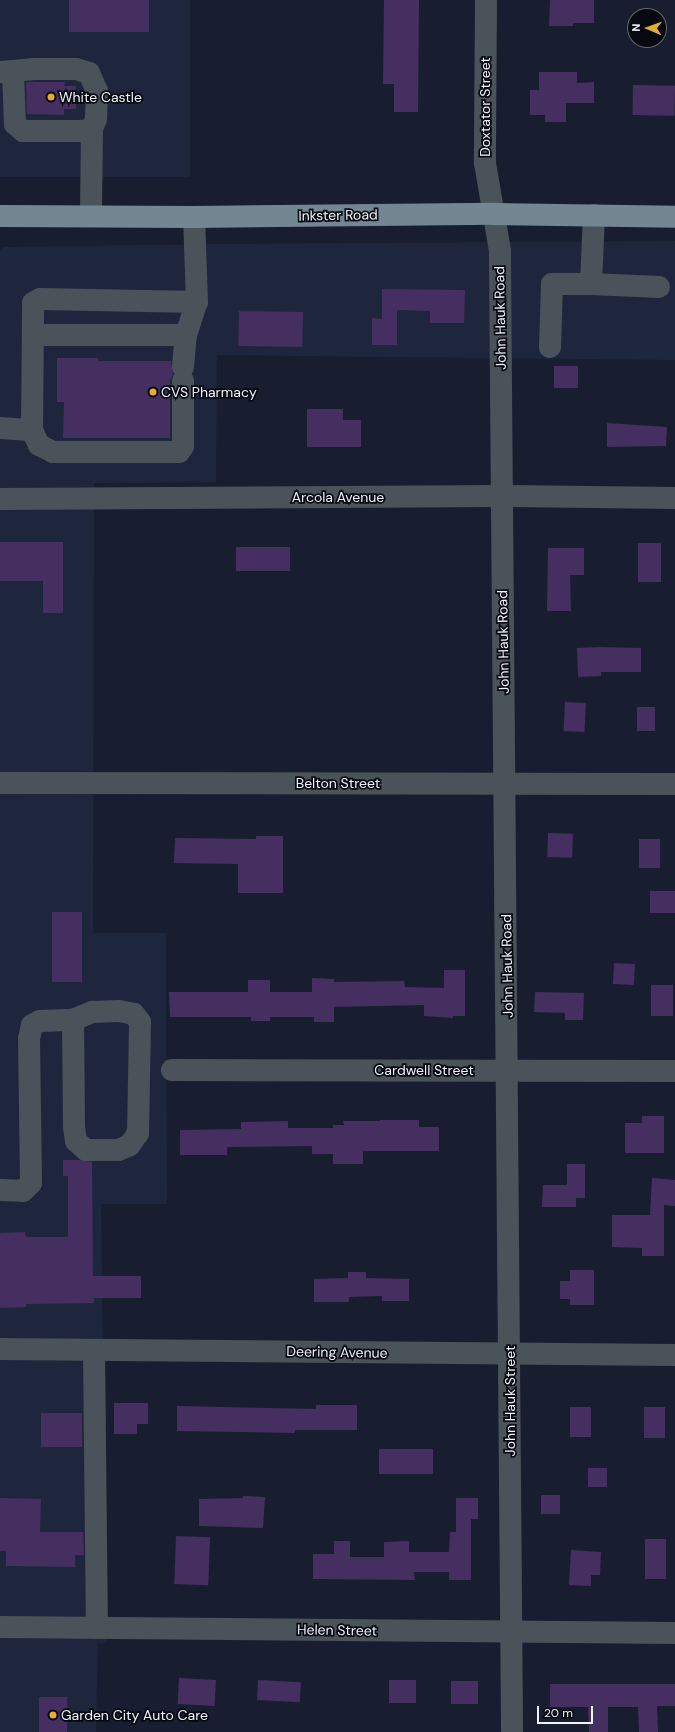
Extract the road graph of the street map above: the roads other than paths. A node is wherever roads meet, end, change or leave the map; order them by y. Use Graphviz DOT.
graph roads {
  1 [pos="486,0"];
  2 [pos="6,72"];
  3 [pos="92,129"];
  4 [pos="494,214"];
  5 [pos="594,215"];
  6 [pos="0,216"];
  7 [pos="91,216"];
  8 [pos="194,217"];
  9 [pos="675,217"];
  10 [pos="590,284"];
  11 [pos="659,287"];
  12 [pos="197,302"];
  13 [pos="33,335"];
  14 [pos="186,335"];
  15 [pos="550,347"];
  16 [pos="0,428"];
  17 [pos="32,430"];
  18 [pos="502,496"];
  19 [pos="675,498"];
  20 [pos="0,499"];
  21 [pos="0,783"];
  22 [pos="505,783"];
  23 [pos="675,784"];
  24 [pos="73,1020"];
  25 [pos="172,1070"];
  26 [pos="508,1071"];
  27 [pos="675,1071"];
  28 [pos="0,1190"];
  29 [pos="0,1349"];
  30 [pos="94,1350"];
  31 [pos="510,1354"];
  32 [pos="675,1355"];
  33 [pos="0,1627"];
  34 [pos="97,1628"];
  35 [pos="511,1632"];
  36 [pos="675,1633"];
  37 [pos="512,1732"];
  1 -- 4 [label="street, Doxtator Street"];
  2 -- 3 [label="street"];
  2 -- 3 [label="street"];
  3 -- 7 [label="street"];
  4 -- 5 [label="main road, Inkster Road"];
  4 -- 8 [label="main road, Inkster Road"];
  4 -- 18 [label="street, John Hauk Road"];
  5 -- 9 [label="main road, Inkster Road"];
  5 -- 10 [label="street"];
  6 -- 7 [label="main road, Inkster Road"];
  7 -- 8 [label="main road, Inkster Road"];
  8 -- 12 [label="street"];
  10 -- 11 [label="street"];
  10 -- 15 [label="street"];
  12 -- 13 [label="street"];
  12 -- 14 [label="street"];
  13 -- 14 [label="street"];
  13 -- 17 [label="street"];
  14 -- 17 [label="street"];
  16 -- 17 [label="street"];
  18 -- 19 [label="street, Arcola Avenue"];
  18 -- 20 [label="street, Arcola Avenue"];
  18 -- 22 [label="street, John Hauk Road"];
  21 -- 22 [label="street, Belton Street"];
  22 -- 23 [label="street, Belton Street"];
  22 -- 26 [label="street, John Hauk Road"];
  24 -- 24 [label="street"];
  24 -- 28 [label="street"];
  25 -- 26 [label="street, Cardwell Street"];
  26 -- 27 [label="street, Cardwell Street"];
  26 -- 31 [label="street, John Hauk Street"];
  29 -- 30 [label="street, Deering Avenue"];
  30 -- 31 [label="street, Deering Avenue"];
  30 -- 34 [label="street"];
  31 -- 32 [label="street, Deering Avenue"];
  31 -- 35 [label="street, John Hauk Street"];
  33 -- 34 [label="street, Helen Street"];
  34 -- 35 [label="street, Helen Street"];
  35 -- 36 [label="street, Helen Street"];
  35 -- 37 [label="street, John Hauk Street"];
}
